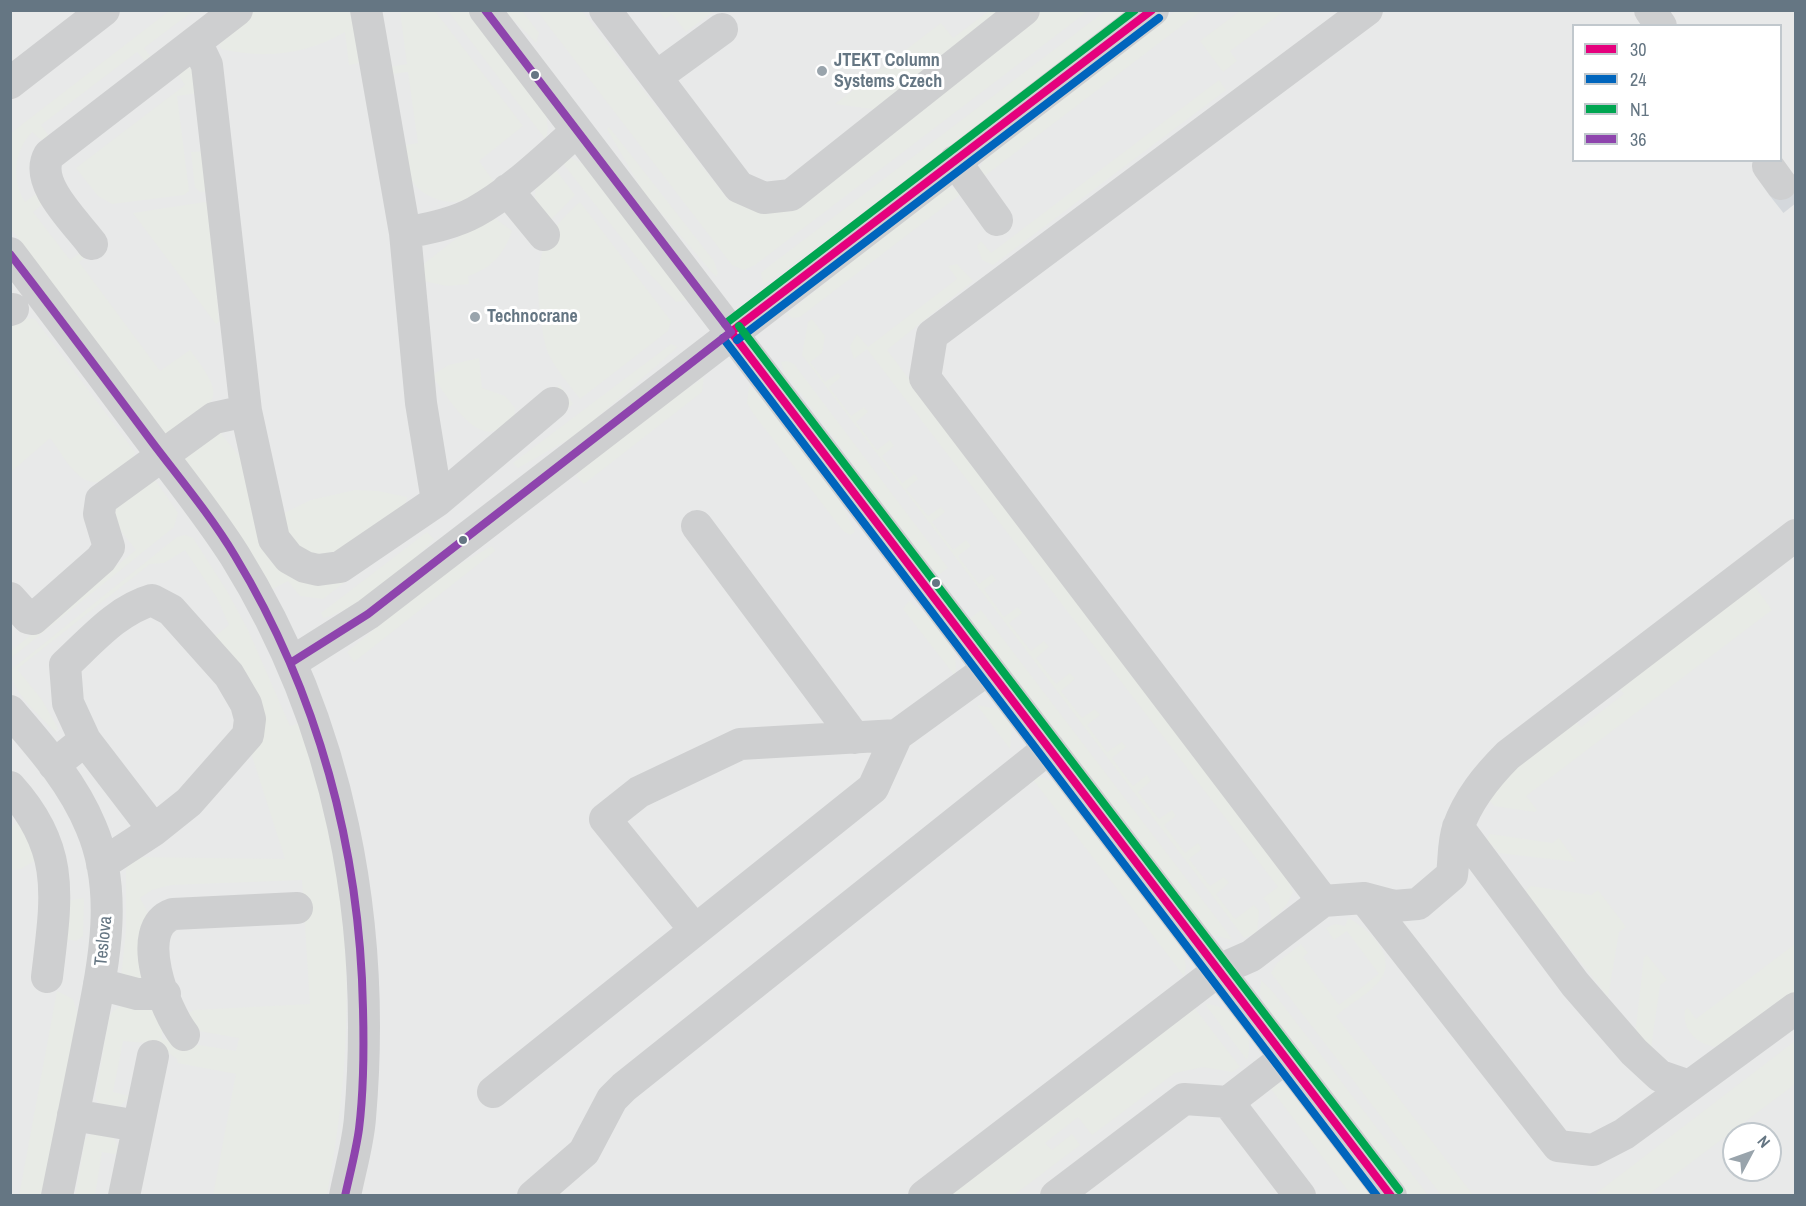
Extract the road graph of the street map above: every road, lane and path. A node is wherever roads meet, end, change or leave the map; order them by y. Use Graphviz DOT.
graph roads {
  1 [pos="104,10"];
  2 [pos="237,10"];
  3 [pos="366,10"];
  4 [pos="485,10"];
  5 [pos="605,10"];
  6 [pos="1024,10"];
  7 [pos="1152,10"];
  8 [pos="1367,10"];
  9 [pos="1650,10"];
  10 [pos="1660,24"];
  11 [pos="722,29"];
  12 [pos="196,42"];
  13 [pos="656,77"];
  14 [pos="10,83"];
  15 [pos="577,131"];
  16 [pos="955,161"];
  17 [pos="507,190"];
  18 [pos="997,220"];
  19 [pos="405,233"];
  20 [pos="544,235"];
  21 [pos="92,244"];
  22 [pos="10,253"];
  23 [pos="731,332"];
  24 [pos="553,404"];
  25 [pos="246,411"];
  26 [pos="162,455"];
  27 [pos="437,501"];
  28 [pos="697,526"];
  29 [pos="1796,535"];
  30 [pos="10,598"];
  31 [pos="292,662"];
  32 [pos="988,669"];
  33 [pos="10,711"];
  34 [pos="897,735"];
  35 [pos="855,738"];
  36 [pos="85,740"];
  37 [pos="1048,748"];
  38 [pos="54,765"];
  39 [pos="10,786"];
  40 [pos="1458,828"];
  41 [pos="154,830"];
  42 [pos="102,864"];
  43 [pos="1364,898"];
  44 [pos="1323,901"];
  45 [pos="297,908"];
  46 [pos="695,930"];
  47 [pos="1219,970"];
  48 [pos="47,977"];
  49 [pos="99,984"];
  50 [pos="165,994"];
  51 [pos="1796,1008"];
  52 [pos="184,1035"];
  53 [pos="153,1056"];
  54 [pos="1285,1058"];
  55 [pos="1689,1086"];
  56 [pos="493,1092"];
  57 [pos="1228,1102"];
  58 [pos="73,1115"];
  59 [pos="138,1126"];
  60 [pos="542,1193"];
  61 [pos="57,1196"];
  62 [pos="124,1196"];
  63 [pos="345,1196"];
  64 [pos="924,1196"];
  65 [pos="1056,1196"];
  66 [pos="1300,1196"];
  67 [pos="1391,1196"];
  1 -- 14 [label="street"];
  2 -- 12 [label="street"];
  3 -- 19 [label="street"];
  4 -- 15 [label="street"];
  5 -- 13 [label="street"];
  6 -- 13 [label="street"];
  7 -- 16 [label="street"];
  8 -- 44 [label="street"];
  9 -- 10 [label="street"];
  11 -- 13 [label="street"];
  12 -- 21 [label="street"];
  12 -- 25 [label="street"];
  15 -- 17 [label="street"];
  15 -- 23 [label="street"];
  16 -- 18 [label="street"];
  16 -- 23 [label="street"];
  17 -- 19 [label="street"];
  17 -- 20 [label="street"];
  19 -- 27 [label="street"];
  22 -- 26 [label="street"];
  23 -- 31 [label="street"];
  23 -- 32 [label="street"];
  24 -- 27 [label="street"];
  25 -- 26 [label="street"];
  25 -- 27 [label="street"];
  26 -- 30 [label="street"];
  26 -- 31 [label="street"];
  28 -- 35 [label="street"];
  29 -- 40 [label="street"];
  31 -- 63 [label="street"];
  32 -- 34 [label="street"];
  32 -- 37 [label="street"];
  33 -- 38 [label="street, Teslova"];
  34 -- 35 [label="street"];
  34 -- 46 [label="street"];
  35 -- 46 [label="street"];
  36 -- 38 [label="street"];
  36 -- 41 [label="street"];
  36 -- 41 [label="street"];
  37 -- 47 [label="street"];
  37 -- 60 [label="street"];
  38 -- 42 [label="street, Teslova"];
  39 -- 48 [label="street"];
  40 -- 43 [label="street"];
  40 -- 55 [label="street"];
  41 -- 42 [label="street"];
  42 -- 49 [label="street, Teslova"];
  43 -- 44 [label="street"];
  43 -- 55 [label="street"];
  44 -- 47 [label="street"];
  45 -- 50 [label="street"];
  46 -- 56 [label="street"];
  47 -- 54 [label="street"];
  47 -- 64 [label="street"];
  49 -- 50 [label="street"];
  49 -- 58 [label="street, Teslova"];
  50 -- 52 [label="street"];
  51 -- 55 [label="street"];
  53 -- 59 [label="street"];
  54 -- 57 [label="street"];
  54 -- 67 [label="street"];
  57 -- 65 [label="street"];
  57 -- 66 [label="street"];
  58 -- 59 [label="street"];
  58 -- 61 [label="street, Teslova"];
  59 -- 62 [label="street"];
}
